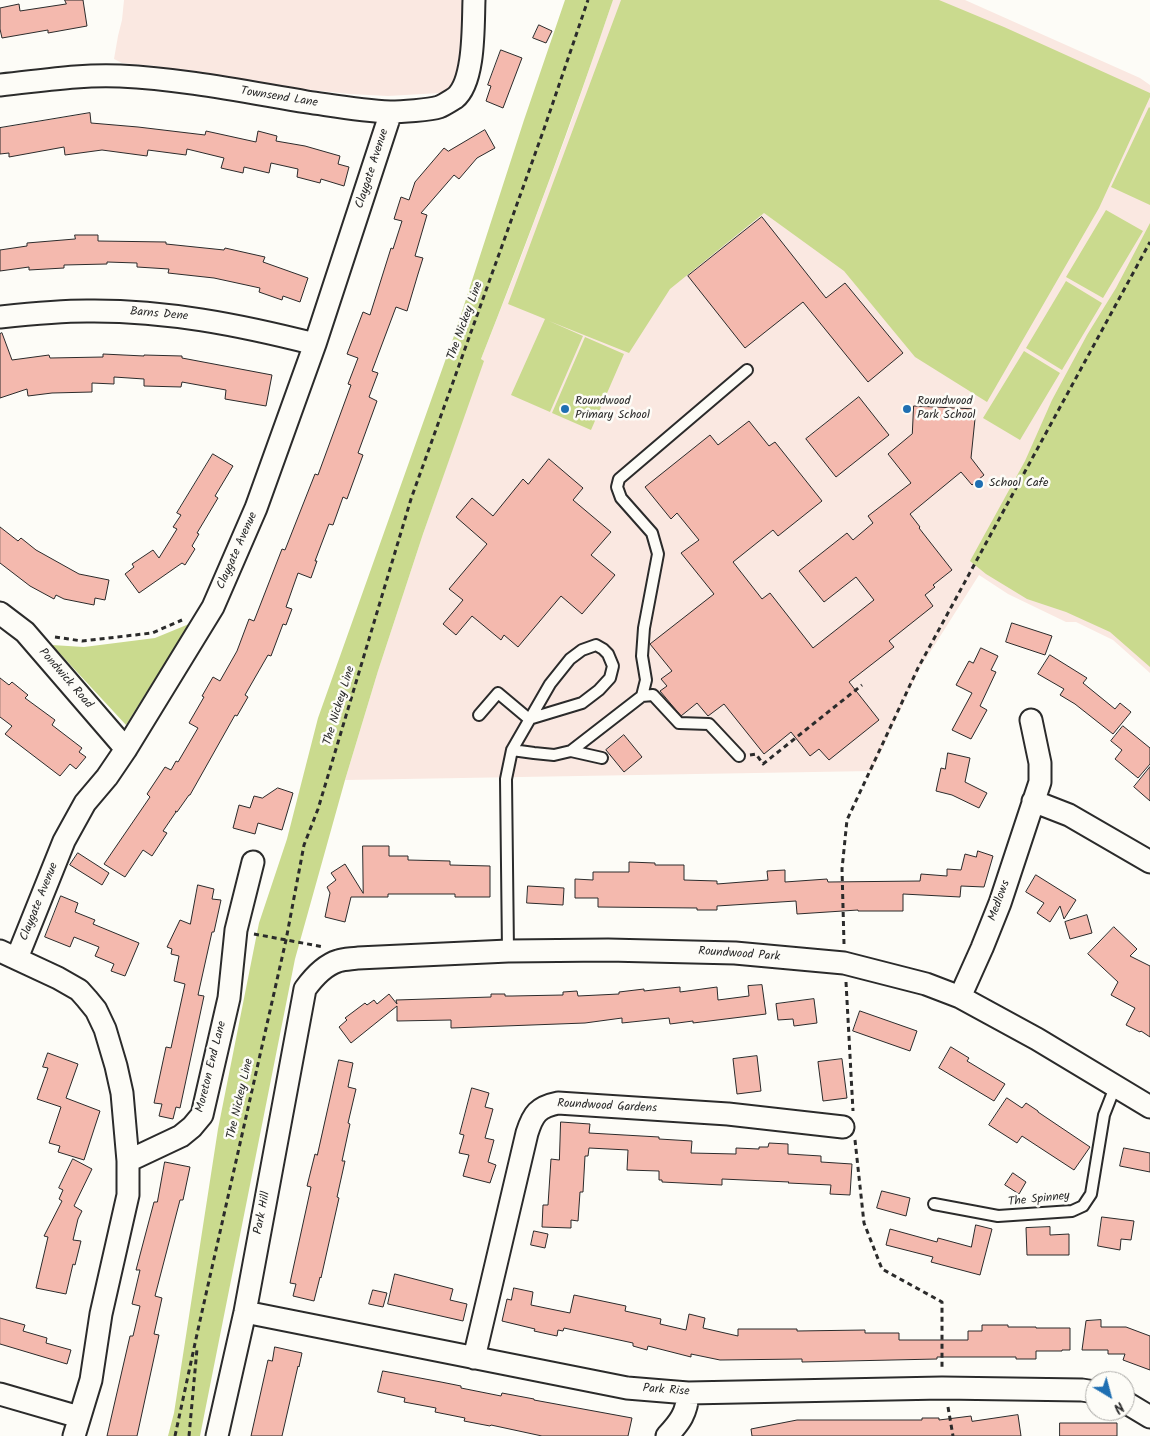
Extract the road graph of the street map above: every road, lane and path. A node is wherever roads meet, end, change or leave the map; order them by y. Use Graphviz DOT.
graph roads {
  1 [pos="474,0"];
  2 [pos="588,0"];
  3 [pos="0,85"];
  4 [pos="391,112"];
  5 [pos="1150,242"];
  6 [pos="0,317"];
  7 [pos="315,344"];
  8 [pos="747,370"];
  9 [pos="213,606"];
  10 [pos="0,613"];
  11 [pos="53,637"];
  12 [pos="862,685"];
  13 [pos="642,696"];
  14 [pos="479,715"];
  15 [pos="529,719"];
  16 [pos="1031,720"];
  17 [pos="126,750"];
  18 [pos="512,750"];
  19 [pos="571,751"];
  20 [pos="739,756"];
  21 [pos="602,758"];
  22 [pos="1033,801"];
  23 [pos="254,862"];
  24 [pos="1150,862"];
  25 [pos="236,930"];
  26 [pos="286,940"];
  27 [pos="508,951"];
  28 [pos="9,954"];
  29 [pos="844,963"];
  30 [pos="305,989"];
  31 [pos="960,997"];
  32 [pos="1115,1087"];
  33 [pos="1150,1107"];
  34 [pos="850,1127"];
  35 [pos="128,1161"];
  36 [pos="934,1204"];
  37 [pos="244,1312"];
  38 [pos="197,1349"];
  39 [pos="474,1358"];
  40 [pos="942,1388"];
  41 [pos="1085,1390"];
  42 [pos="688,1393"];
  43 [pos="0,1394"];
  44 [pos="1135,1408"];
  45 [pos="1150,1417"];
  46 [pos="77,1426"];
  47 [pos="175,1436"];
  48 [pos="189,1436"];
  49 [pos="217,1436"];
  50 [pos="667,1436"];
  51 [pos="953,1436"];
  1 -- 4 [label="street, Townsend Lane"];
  2 -- 26 [label="path, The Nickey Line"];
  3 -- 4 [label="street, Townsend Lane"];
  4 -- 7 [label="street, Claygate Avenue"];
  5 -- 29 [label="path"];
  6 -- 7 [label="street, Barns Dene"];
  7 -- 9 [label="street, Claygate Avenue"];
  8 -- 13 [label="lane"];
  9 -- 11 [label="path"];
  9 -- 17 [label="street, Claygate Avenue"];
  10 -- 17 [label="street, Pondwick Road"];
  12 -- 20 [label="path"];
  13 -- 19 [label="lane"];
  13 -- 20 [label="lane"];
  14 -- 15 [label="lane"];
  15 -- 15 [label="lane"];
  15 -- 18 [label="lane"];
  16 -- 22 [label="street, Medlows"];
  17 -- 28 [label="street, Claygate Avenue"];
  18 -- 19 [label="lane"];
  18 -- 27 [label="lane"];
  19 -- 21 [label="lane"];
  22 -- 24 [label="street"];
  22 -- 31 [label="street, Medlows"];
  23 -- 25 [label="street, Moreton End Lane"];
  25 -- 26 [label="path"];
  25 -- 35 [label="street, Moreton End Lane"];
  26 -- 47 [label="path, The Nickey Line"];
  27 -- 29 [label="street, Roundwood Park"];
  27 -- 30 [label="street, Roundwood Park"];
  28 -- 35 [label="street"];
  29 -- 31 [label="street, Roundwood Park"];
  29 -- 34 [label="path"];
  30 -- 37 [label="street, Park Hill"];
  31 -- 32 [label="street, Roundwood Park"];
  32 -- 33 [label="street, Roundwood Park"];
  32 -- 36 [label="lane, The Spinney"];
  34 -- 39 [label="street, Roundwood Gardens"];
  34 -- 40 [label="path"];
  35 -- 46 [label="street"];
  37 -- 39 [label="street, Park Rise"];
  37 -- 49 [label="street, Park Hill"];
  38 -- 48 [label="path"];
  39 -- 42 [label="street, Park Rise"];
  40 -- 41 [label="street, Park Rise"];
  40 -- 42 [label="street, Park Rise"];
  40 -- 51 [label="path"];
  42 -- 50 [label="street"];
  43 -- 46 [label="street"];
  44 -- 45 [label="street"];
}
